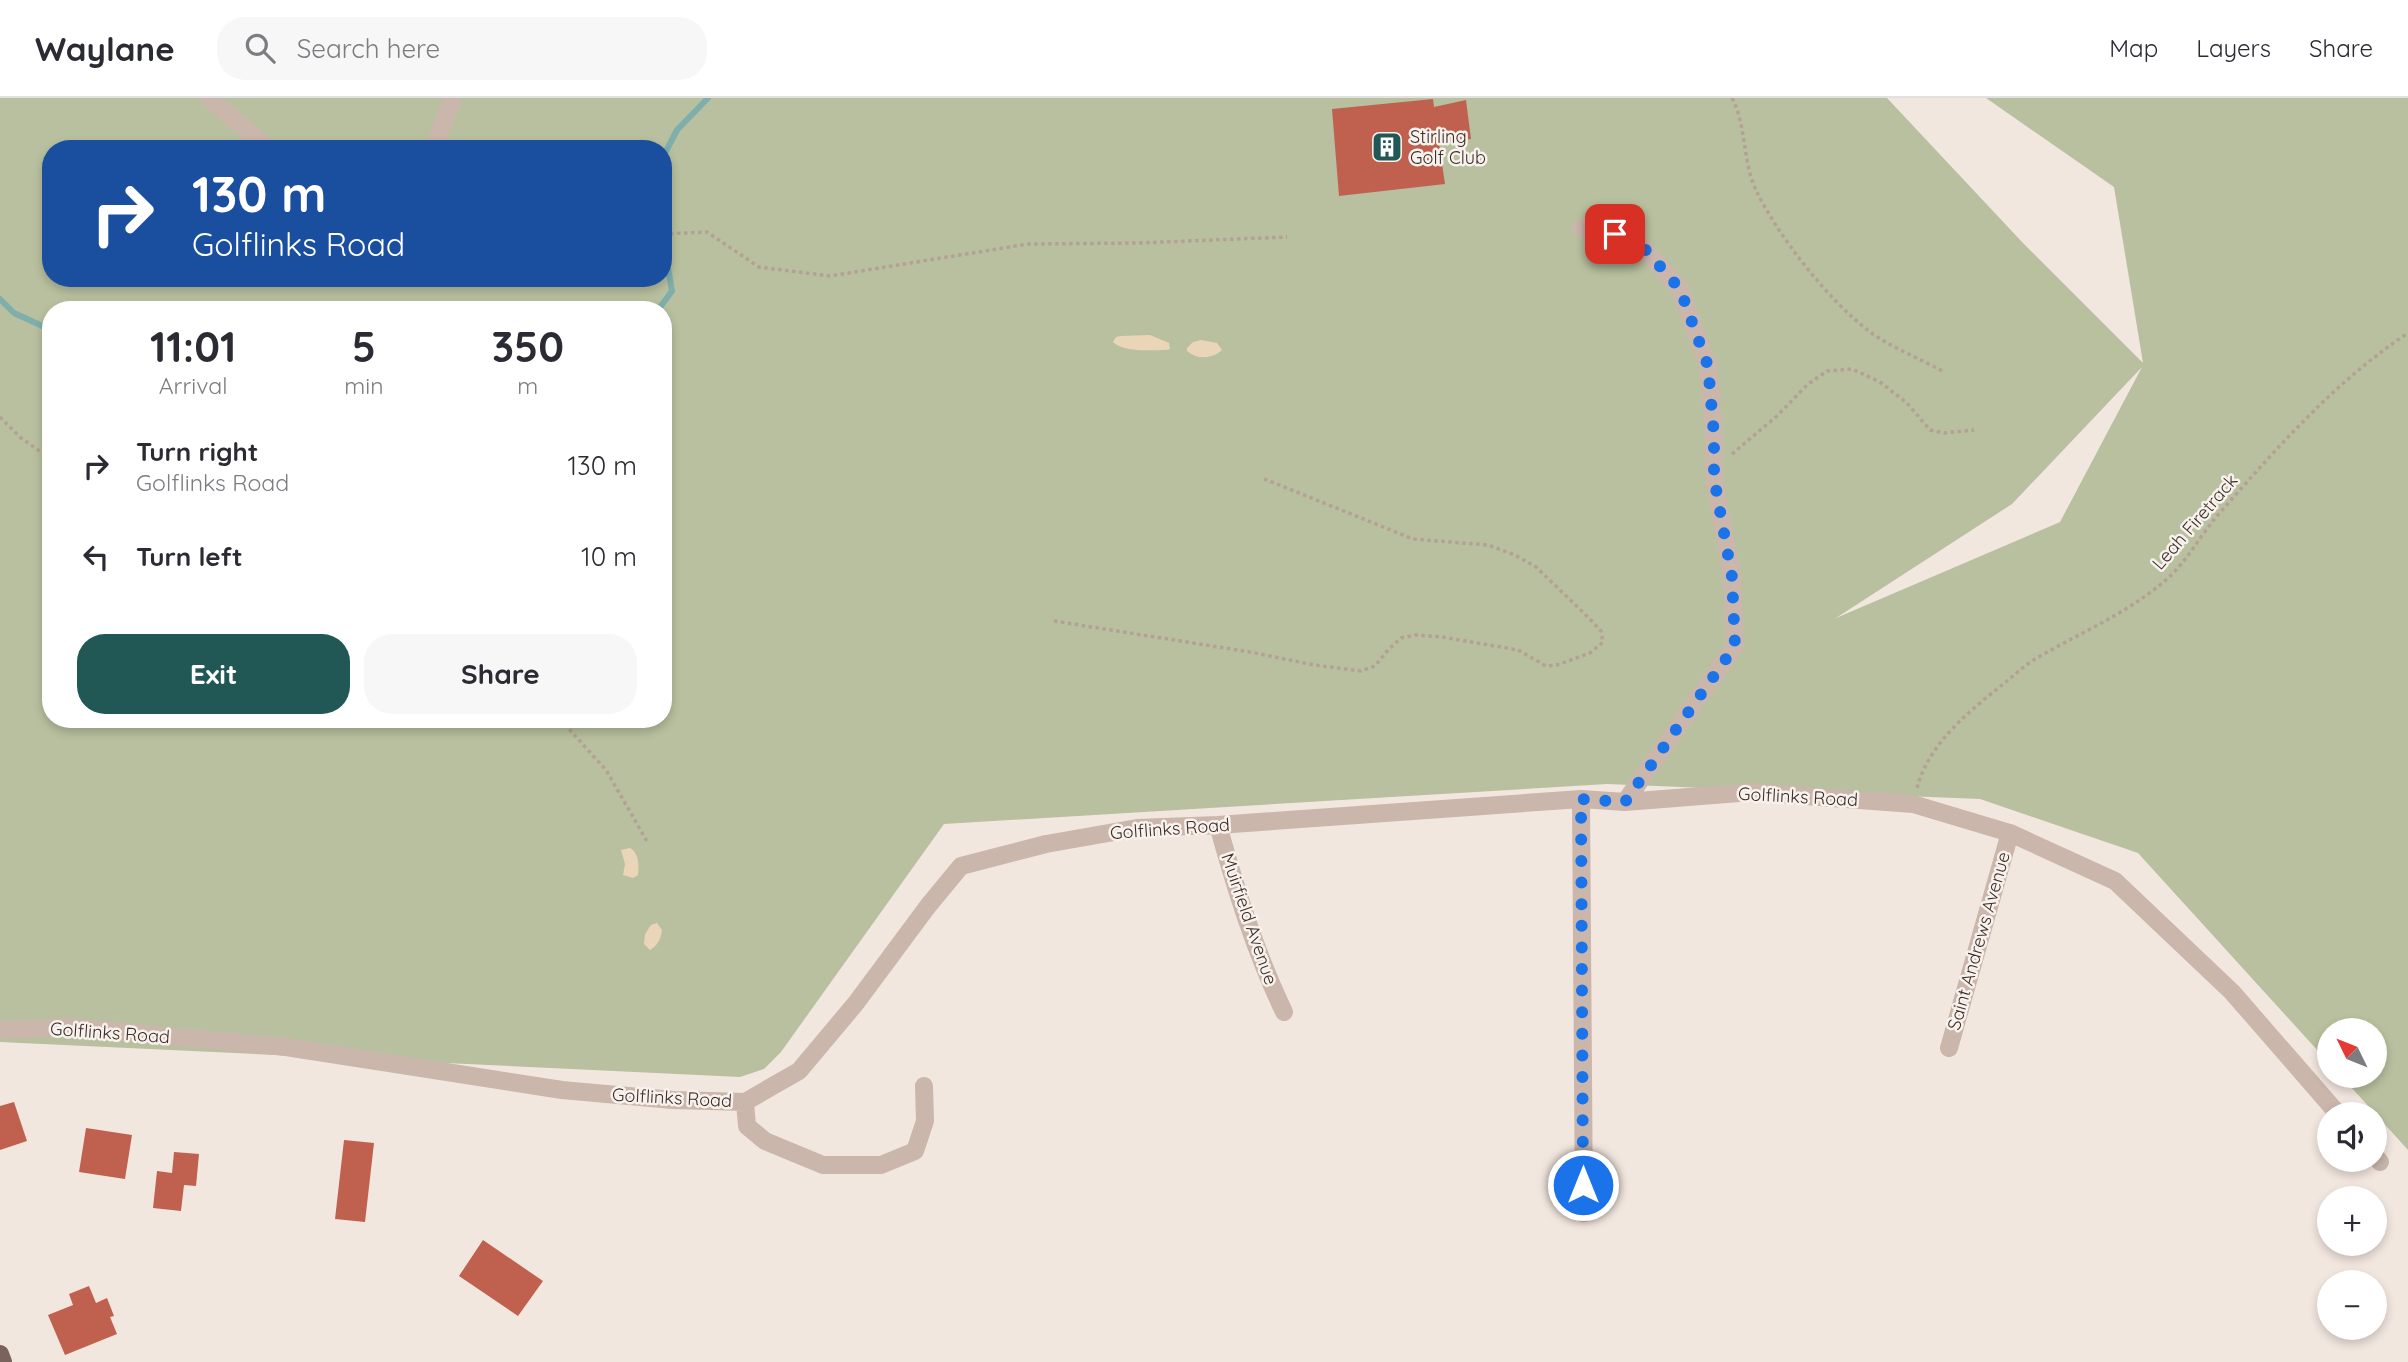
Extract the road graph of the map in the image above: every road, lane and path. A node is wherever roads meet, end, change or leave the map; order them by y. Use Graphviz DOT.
graph roads {
  1 [pos="209,98"];
  2 [pos="453,98"];
  3 [pos="1732,98"];
  4 [pos="258,140"];
  5 [pos="437,140"];
  6 [pos="1581,228"];
  7 [pos="672,232"];
  8 [pos="1287,237"];
  9 [pos="2408,333"];
  10 [pos="1944,372"];
  11 [pos="0,417"];
  12 [pos="1974,430"];
  13 [pos="42,453"];
  14 [pos="1725,459"];
  15 [pos="1262,478"];
  16 [pos="1054,621"];
  17 [pos="568,728"];
  18 [pos="1581,799"];
  19 [pos="1625,802"];
  20 [pos="1913,804"];
  21 [pos="1218,825"];
  22 [pos="2010,833"];
  23 [pos="648,843"];
  24 [pos="1284,1012"];
  25 [pos="0,1030"];
  26 [pos="1949,1048"];
  27 [pos="924,1086"];
  28 [pos="745,1102"];
  29 [pos="2328,1102"];
  30 [pos="1584,1213"];
  31 [pos="0,1354"];
  32 [pos="3,1362"];
  1 -- 4 [label="street"];
  2 -- 5 [label="street"];
  3 -- 10 [label="path"];
  6 -- 19 [label="street"];
  7 -- 8 [label="path"];
  9 -- 20 [label="path, Leah Firetrack"];
  11 -- 13 [label="path"];
  12 -- 14 [label="path"];
  15 -- 16 [label="path"];
  17 -- 23 [label="path"];
  18 -- 19 [label="street, Golflinks Road"];
  18 -- 21 [label="street, Golflinks Road"];
  18 -- 30 [label="street"];
  19 -- 20 [label="street, Golflinks Road"];
  20 -- 22 [label="street, Golflinks Road"];
  21 -- 24 [label="street, Muirfield Avenue"];
  21 -- 28 [label="street, Golflinks Road"];
  22 -- 26 [label="street, Saint Andrews Avenue"];
  22 -- 29 [label="street, Golflinks Road"];
  25 -- 28 [label="street, Golflinks Road"];
  27 -- 28 [label="street"];
  31 -- 32 [label="main road"];
}
